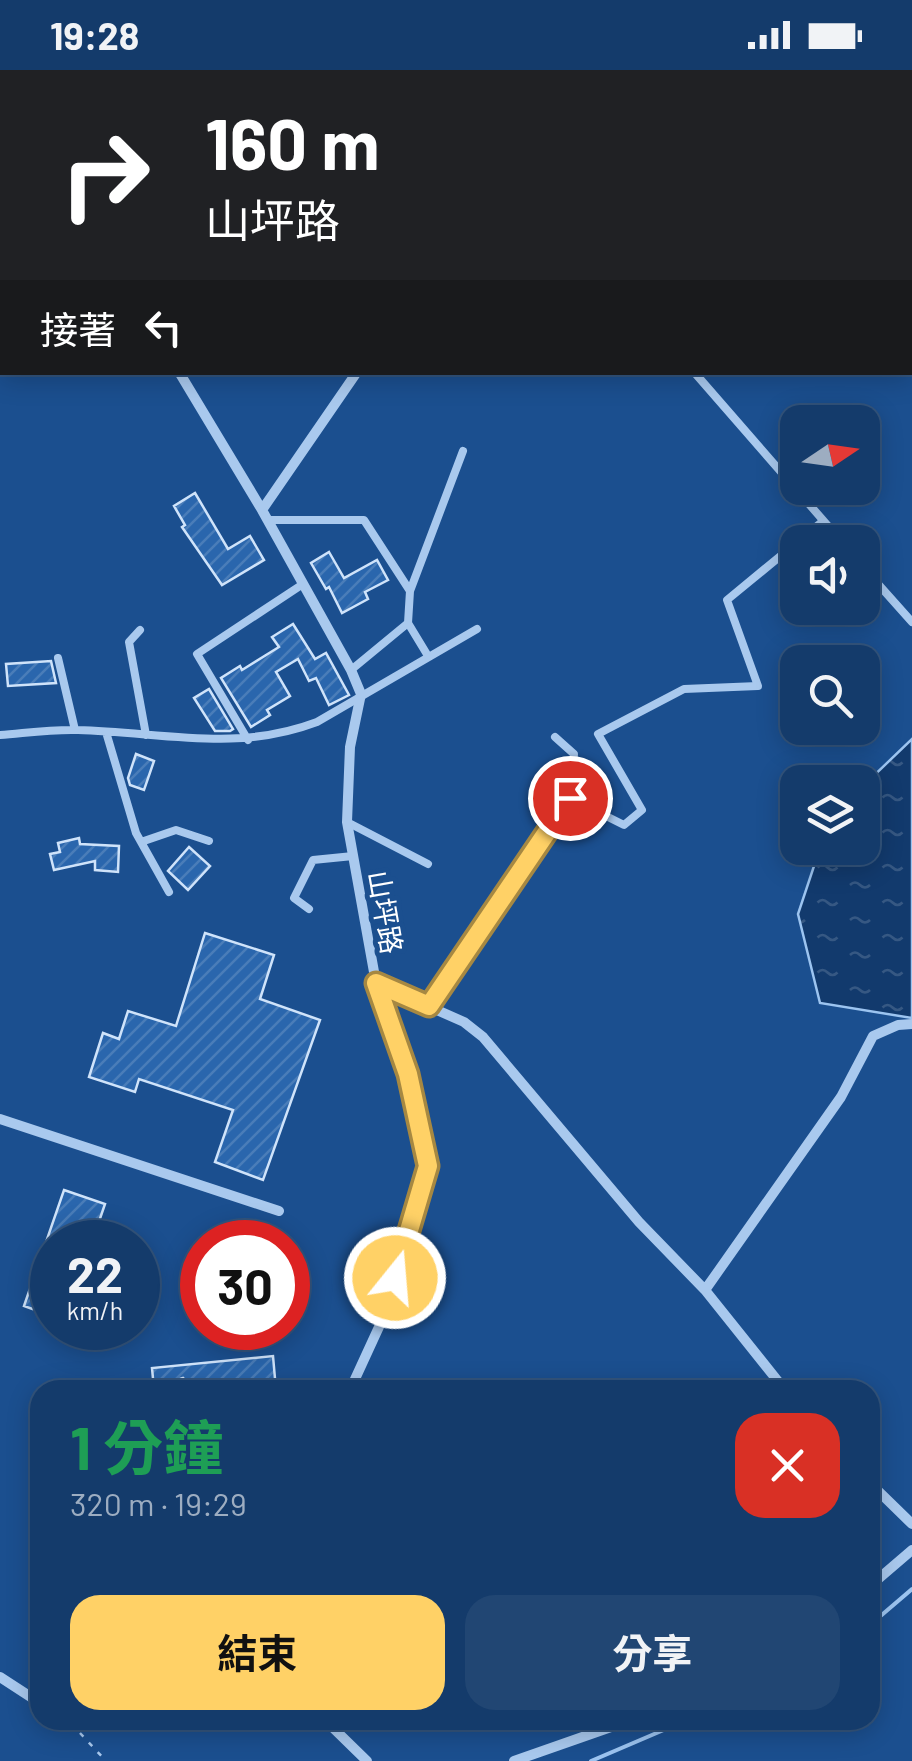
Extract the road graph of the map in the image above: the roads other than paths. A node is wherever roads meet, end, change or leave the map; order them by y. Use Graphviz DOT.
graph roads {
  1 [pos="182,375"];
  2 [pos="354,375"];
  3 [pos="697,375"];
  4 [pos="463,451"];
  5 [pos="780,469"];
  6 [pos="811,505"];
  7 [pos="265,515"];
  8 [pos="824,521"];
  9 [pos="827,525"];
  10 [pos="303,584"];
  11 [pos="880,586"];
  12 [pos="410,592"];
  13 [pos="912,622"];
  14 [pos="408,623"];
  15 [pos="478,629"];
  16 [pos="140,630"];
  17 [pos="428,656"];
  18 [pos="58,658"];
  19 [pos="351,670"];
  20 [pos="361,694"];
  21 [pos="75,730"];
  22 [pos="106,732"];
  23 [pos="0,735"];
  24 [pos="146,735"];
  25 [pos="556,737"];
  26 [pos="248,740"];
  27 [pos="570,798"];
  28 [pos="347,822"];
  29 [pos="141,842"];
  30 [pos="209,842"];
  31 [pos="353,856"];
  32 [pos="428,864"];
  33 [pos="170,892"];
  34 [pos="310,910"];
  35 [pos="376,983"];
  36 [pos="429,1006"];
  37 [pos="912,1024"];
  38 [pos="0,1119"];
  39 [pos="279,1211"];
  40 [pos="705,1290"];
  41 [pos="355,1380"];
  42 [pos="777,1380"];
  43 [pos="880,1493"];
  44 [pos="912,1524"];
  45 [pos="912,1550"];
  46 [pos="880,1577"];
  47 [pos="0,1677"];
  48 [pos="30,1696"];
  49 [pos="335,1730"];
  50 [pos="602,1730"];
  51 [pos="367,1761"];
  52 [pos="514,1761"];
  1 -- 7 [label="street"];
  2 -- 7 [label="street"];
  3 -- 5 [label="lane"];
  4 -- 12 [label="lane"];
  6 -- 8 [label="lane"];
  7 -- 10 [label="street"];
  7 -- 12 [label="lane"];
  8 -- 9 [label="lane"];
  8 -- 27 [label="lane"];
  10 -- 19 [label="street"];
  10 -- 26 [label="lane"];
  11 -- 13 [label="lane"];
  12 -- 14 [label="lane"];
  14 -- 17 [label="lane"];
  14 -- 19 [label="lane"];
  15 -- 17 [label="lane"];
  16 -- 24 [label="lane"];
  17 -- 20 [label="lane"];
  18 -- 21 [label="lane"];
  19 -- 20 [label="street"];
  20 -- 26 [label="lane"];
  20 -- 28 [label="street, 山坪路"];
  21 -- 22 [label="lane"];
  21 -- 23 [label="lane"];
  22 -- 24 [label="lane"];
  22 -- 29 [label="lane"];
  24 -- 26 [label="lane"];
  25 -- 27 [label="lane"];
  27 -- 36 [label="lane"];
  28 -- 31 [label="street, 山坪路"];
  28 -- 32 [label="lane"];
  29 -- 30 [label="lane"];
  29 -- 33 [label="lane"];
  31 -- 34 [label="lane"];
  31 -- 35 [label="street, 山坪路"];
  35 -- 36 [label="street, 山坪路"];
  35 -- 41 [label="street"];
  36 -- 40 [label="street, 山坪路"];
  37 -- 40 [label="street"];
  38 -- 39 [label="street"];
  40 -- 42 [label="street, 山坪路"];
  43 -- 44 [label="street"];
  45 -- 46 [label="street"];
  47 -- 48 [label="street"];
  49 -- 51 [label="street"];
  50 -- 52 [label="street"];
}
